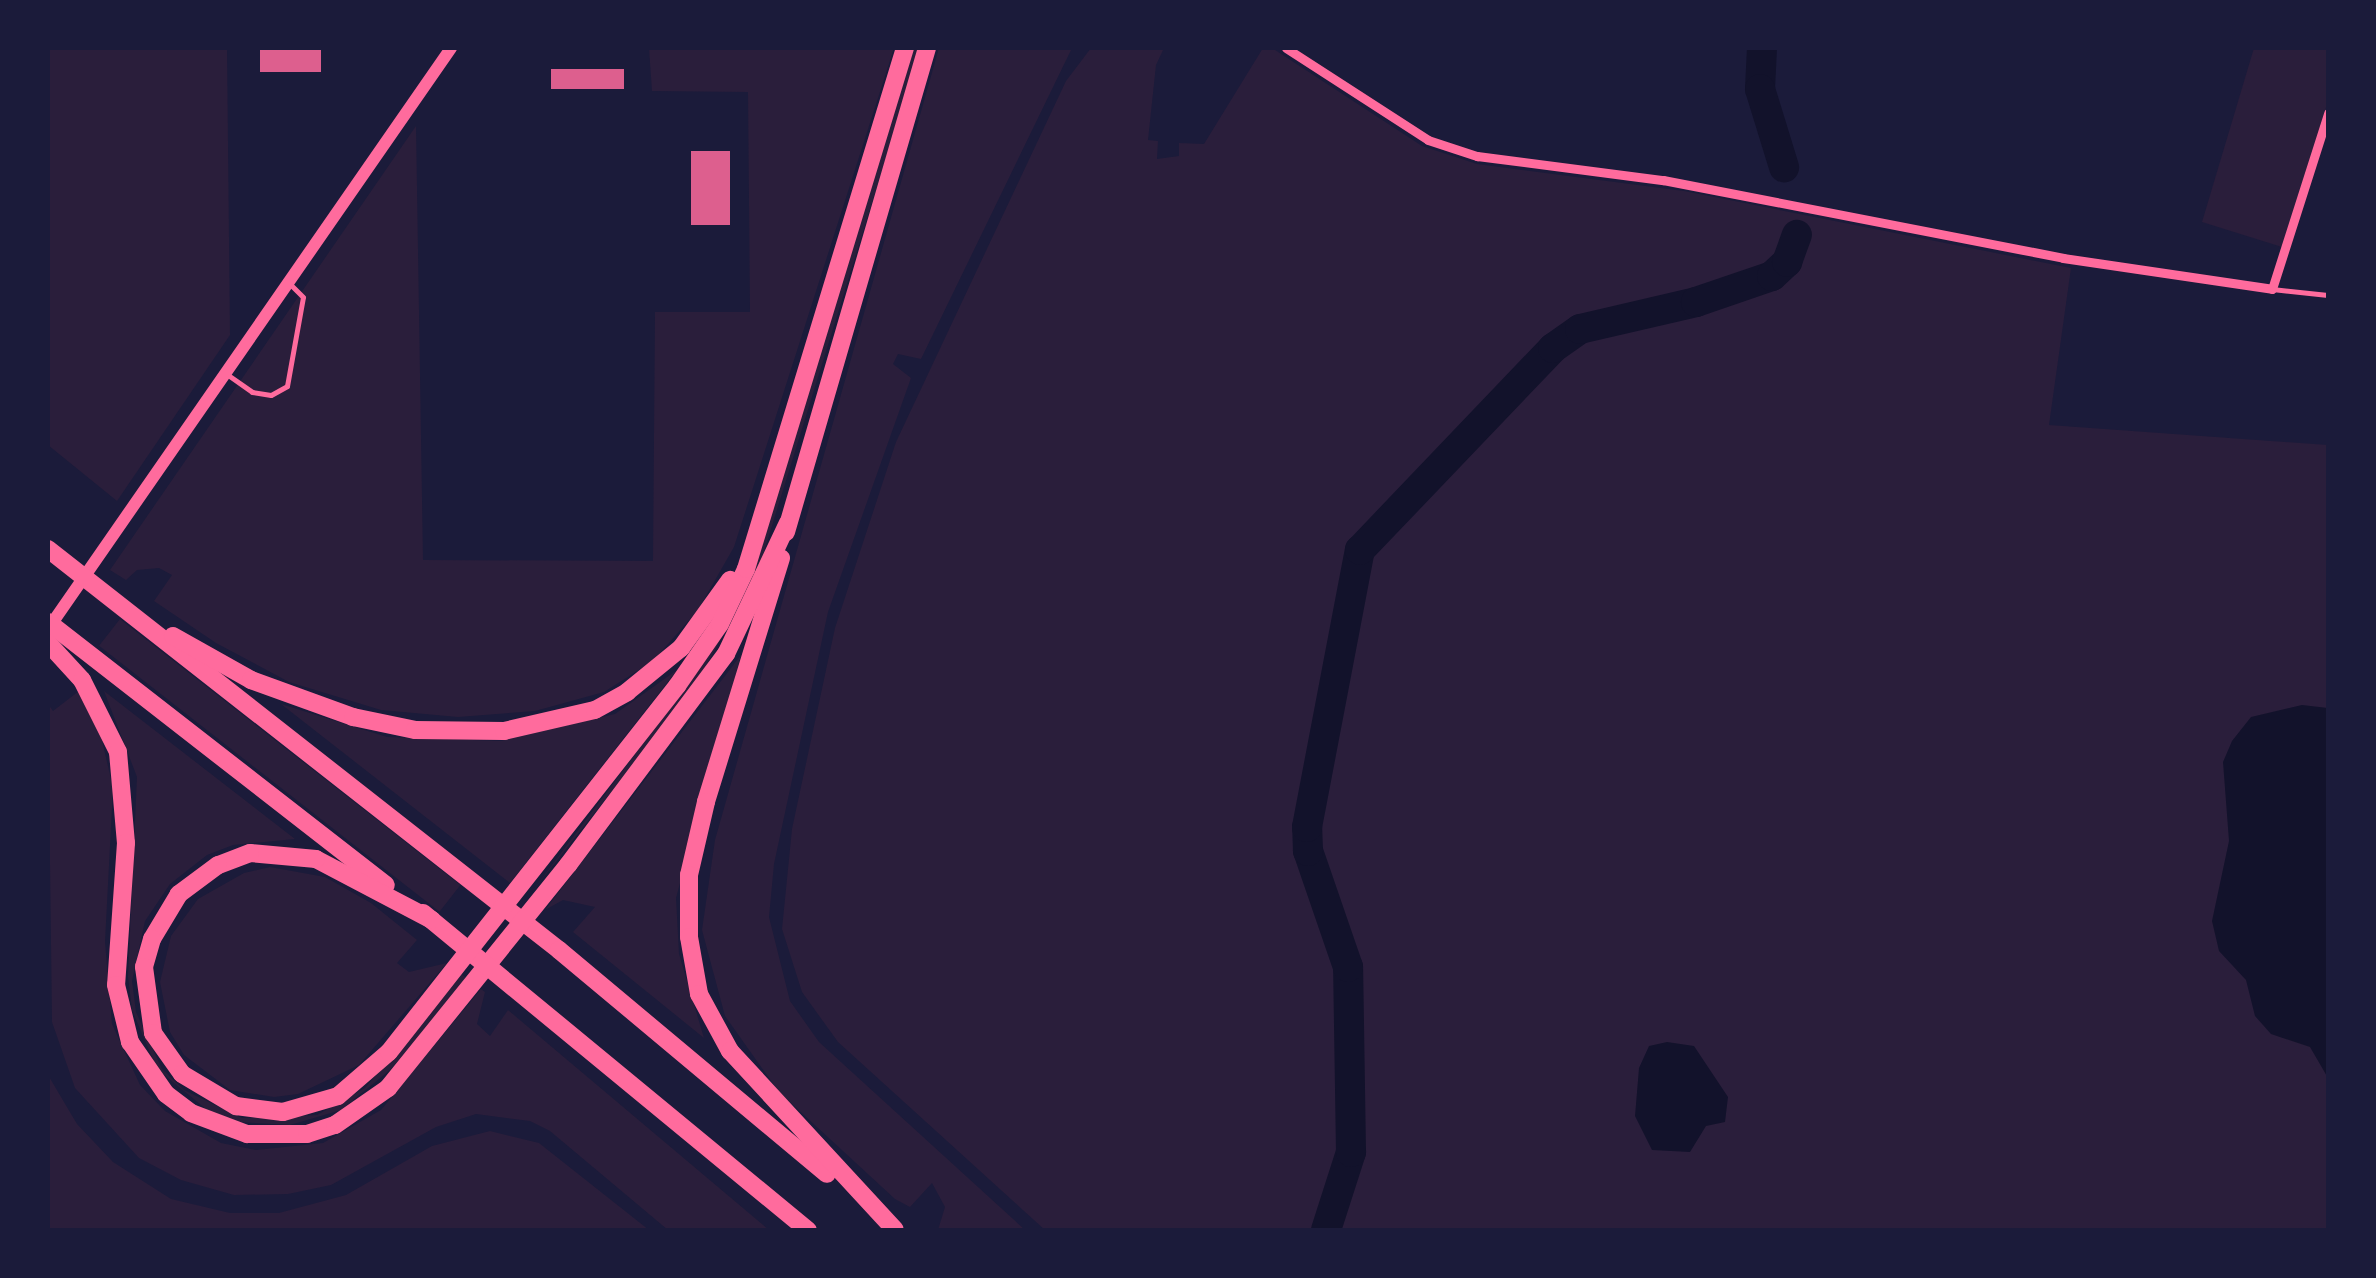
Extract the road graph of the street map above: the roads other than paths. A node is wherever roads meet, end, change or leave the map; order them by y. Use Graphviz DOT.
graph roads {
  1 [pos="451,48"];
  2 [pos="905,48"];
  3 [pos="928,48"];
  4 [pos="1286,48"];
  5 [pos="2328,113"];
  6 [pos="291,285"];
  7 [pos="2272,288"];
  8 [pos="2328,295"];
  9 [pos="228,375"];
  10 [pos="759,521"];
  11 [pos="788,523"];
  12 [pos="51,552"];
  13 [pos="117,602"];
  14 [pos="48,622"];
  15 [pos="48,630"];
  16 [pos="61,647"];
  17 [pos="432,920"];
  18 [pos="808,1230"];
  19 [pos="895,1230"];
  1 -- 6 [label="main road"];
  2 -- 10 [label="highway"];
  3 -- 11 [label="highway"];
  4 -- 7 [label="street"];
  5 -- 7 [label="street"];
  6 -- 9 [label="main road"];
  6 -- 9 [label="lane"];
  7 -- 8 [label="lane"];
  9 -- 15 [label="main road"];
  10 -- 13 [label="highway"];
  10 -- 17 [label="highway"];
  11 -- 16 [label="highway"];
  11 -- 19 [label="highway"];
  12 -- 13 [label="highway"];
  13 -- 19 [label="highway"];
  14 -- 16 [label="highway"];
  16 -- 17 [label="highway"];
  17 -- 18 [label="highway"];
}
